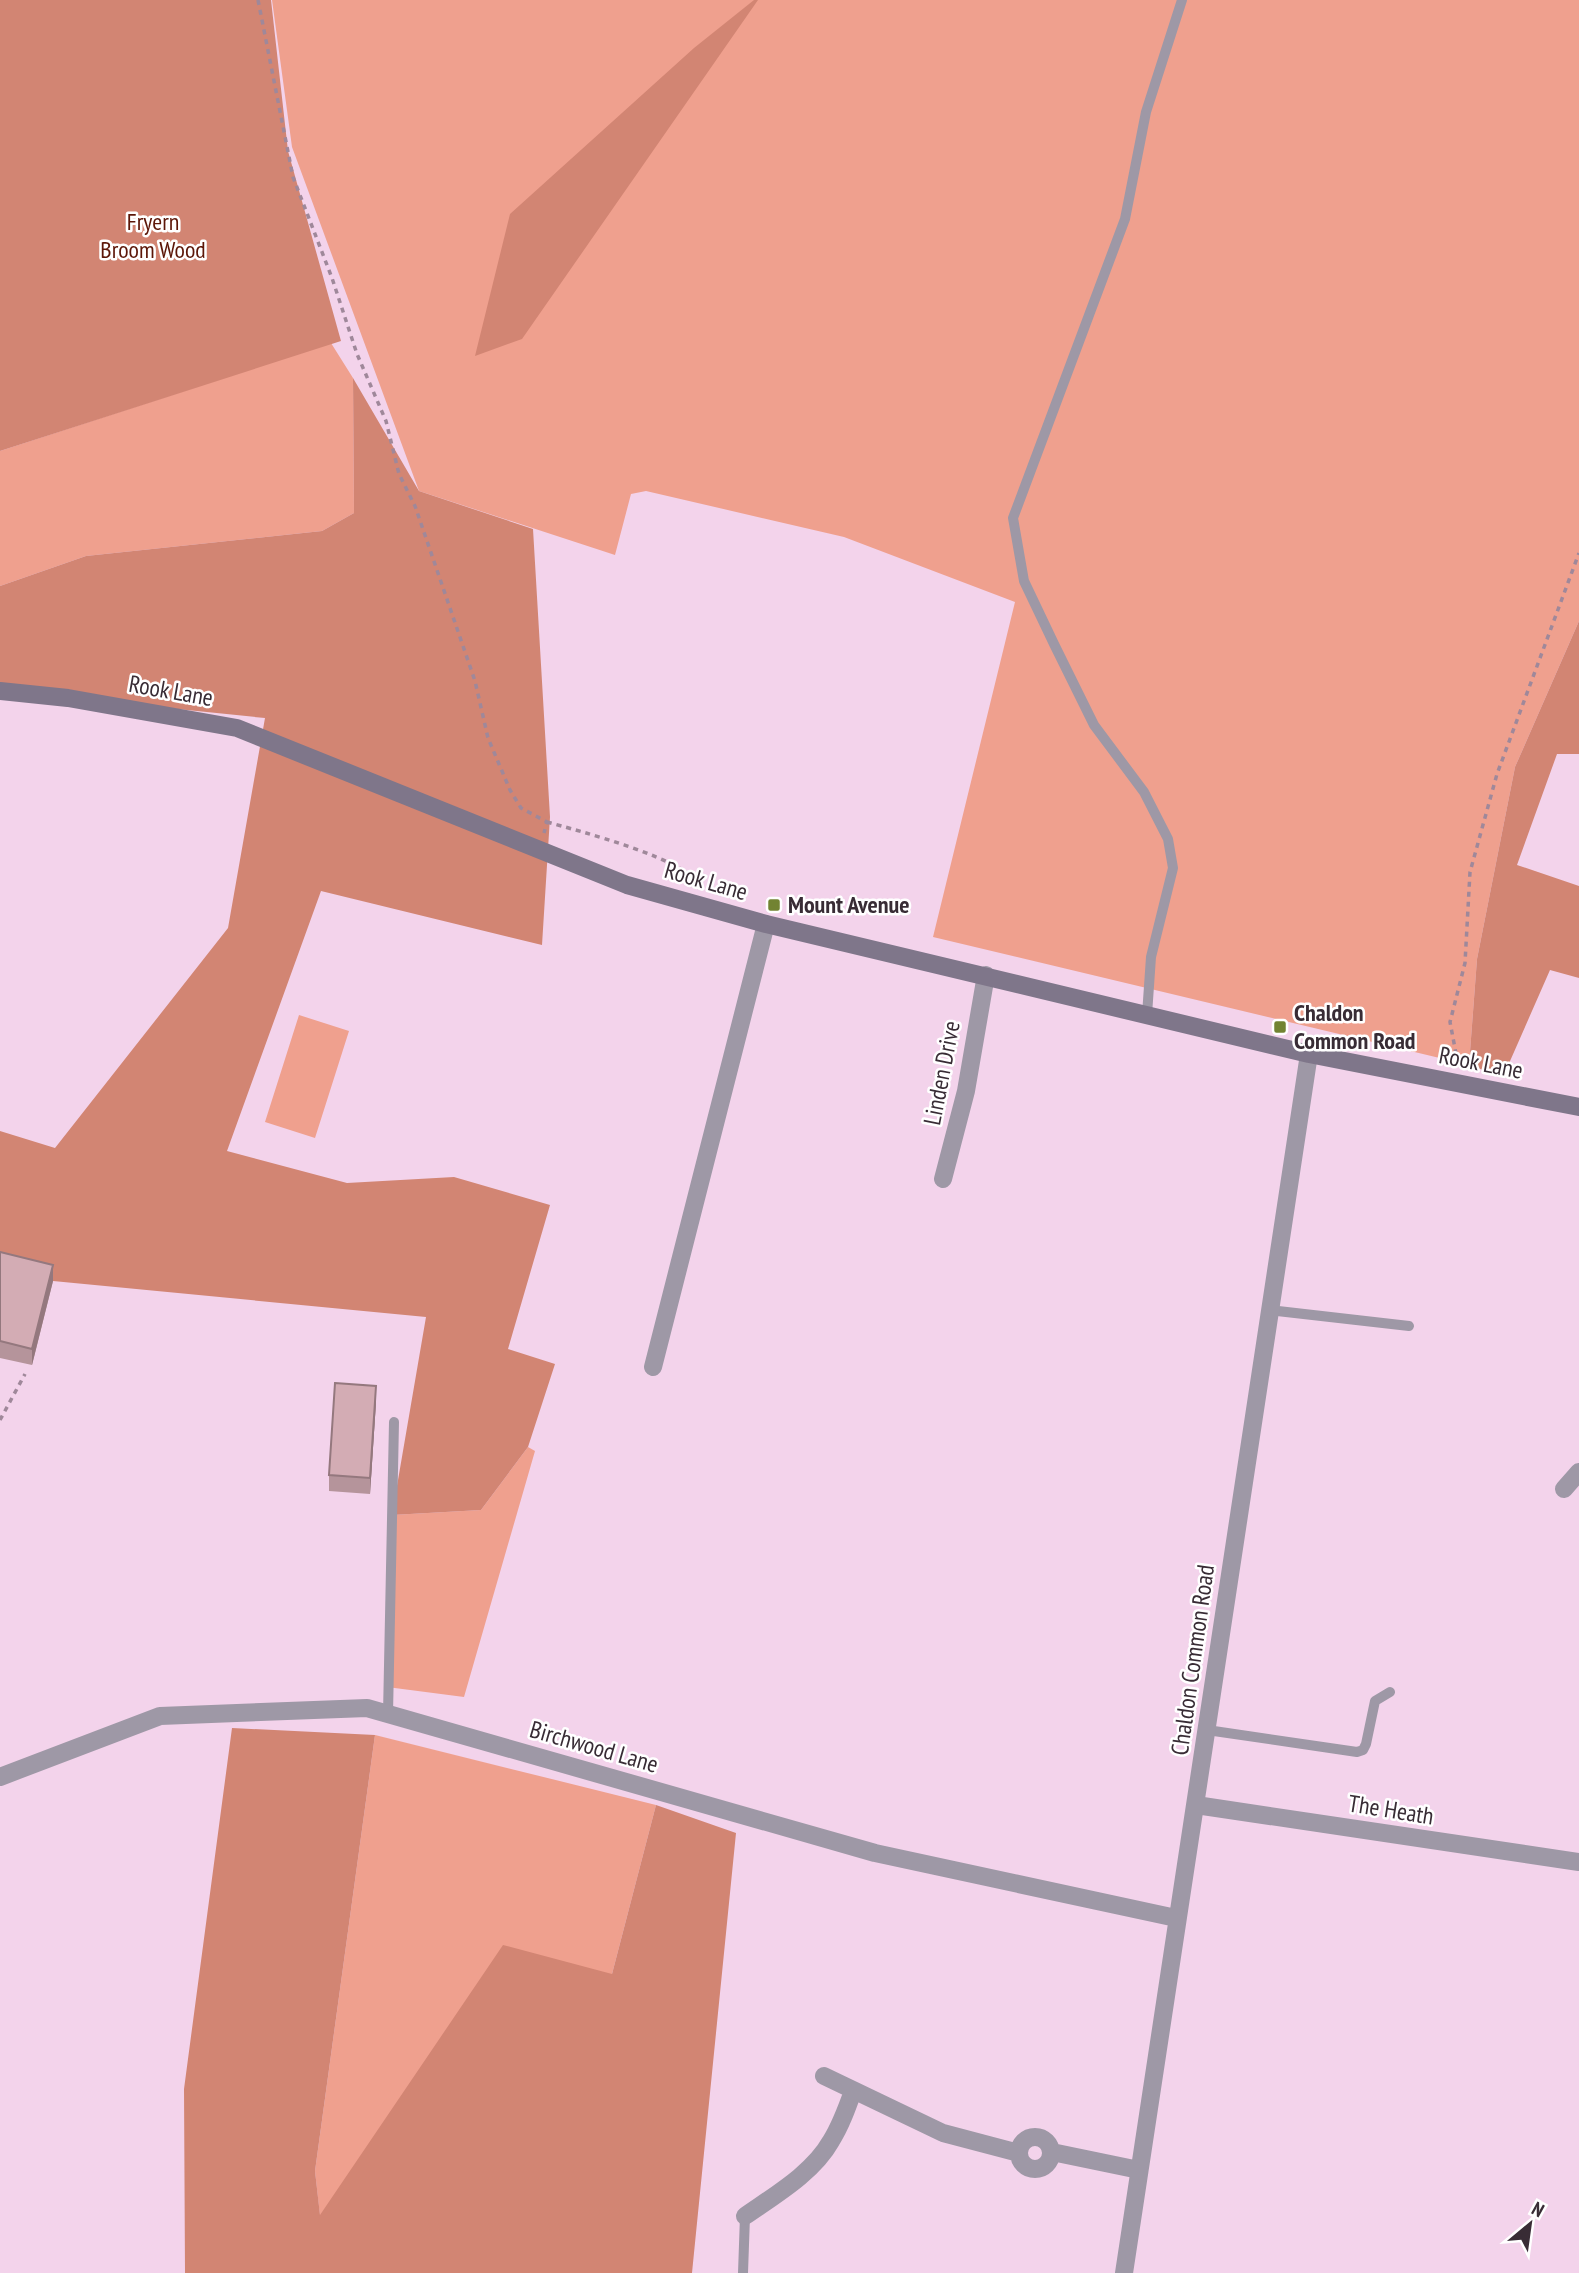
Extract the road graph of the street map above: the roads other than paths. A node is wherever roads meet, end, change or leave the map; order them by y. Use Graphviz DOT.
graph roads {
  1 [pos="1182,0"];
  2 [pos="0,691"];
  3 [pos="765,923"];
  4 [pos="986,975"];
  5 [pos="1147,1015"];
  6 [pos="1309,1054"];
  7 [pos="1579,1107"];
  8 [pos="943,1180"];
  9 [pos="1269,1310"];
  10 [pos="1409,1326"];
  11 [pos="653,1367"];
  12 [pos="394,1422"];
  13 [pos="1579,1472"];
  14 [pos="1564,1489"];
  15 [pos="1390,1692"];
  16 [pos="388,1714"];
  17 [pos="1207,1730"];
  18 [pos="0,1777"];
  19 [pos="1196,1805"];
  20 [pos="1579,1862"];
  21 [pos="1177,1918"];
  22 [pos="824,2076"];
  23 [pos="853,2091"];
  24 [pos="1139,2170"];
  25 [pos="745,2216"];
  26 [pos="743,2273"];
  27 [pos="1124,2273"];
  1 -- 5 [label="lane"];
  2 -- 3 [label="main road, Rook Lane"];
  3 -- 4 [label="main road, Rook Lane"];
  3 -- 11 [label="street"];
  4 -- 5 [label="main road, Rook Lane"];
  4 -- 8 [label="street, Linden Drive"];
  5 -- 6 [label="main road, Rook Lane"];
  6 -- 7 [label="main road, Rook Lane"];
  6 -- 9 [label="street, Chaldon Common Road"];
  9 -- 10 [label="lane"];
  9 -- 17 [label="street, Chaldon Common Road"];
  12 -- 16 [label="lane"];
  13 -- 14 [label="street"];
  15 -- 17 [label="lane"];
  16 -- 18 [label="street, Birchwood Lane"];
  16 -- 21 [label="street, Birchwood Lane"];
  17 -- 19 [label="street, Chaldon Common Road"];
  19 -- 20 [label="street, The Heath"];
  19 -- 21 [label="street, Chaldon Common Road"];
  21 -- 24 [label="street, Chaldon Common Road"];
  22 -- 23 [label="street"];
  23 -- 24 [label="street"];
  23 -- 25 [label="street"];
  24 -- 27 [label="street, Chaldon Common Road"];
  25 -- 26 [label="lane"];
}
